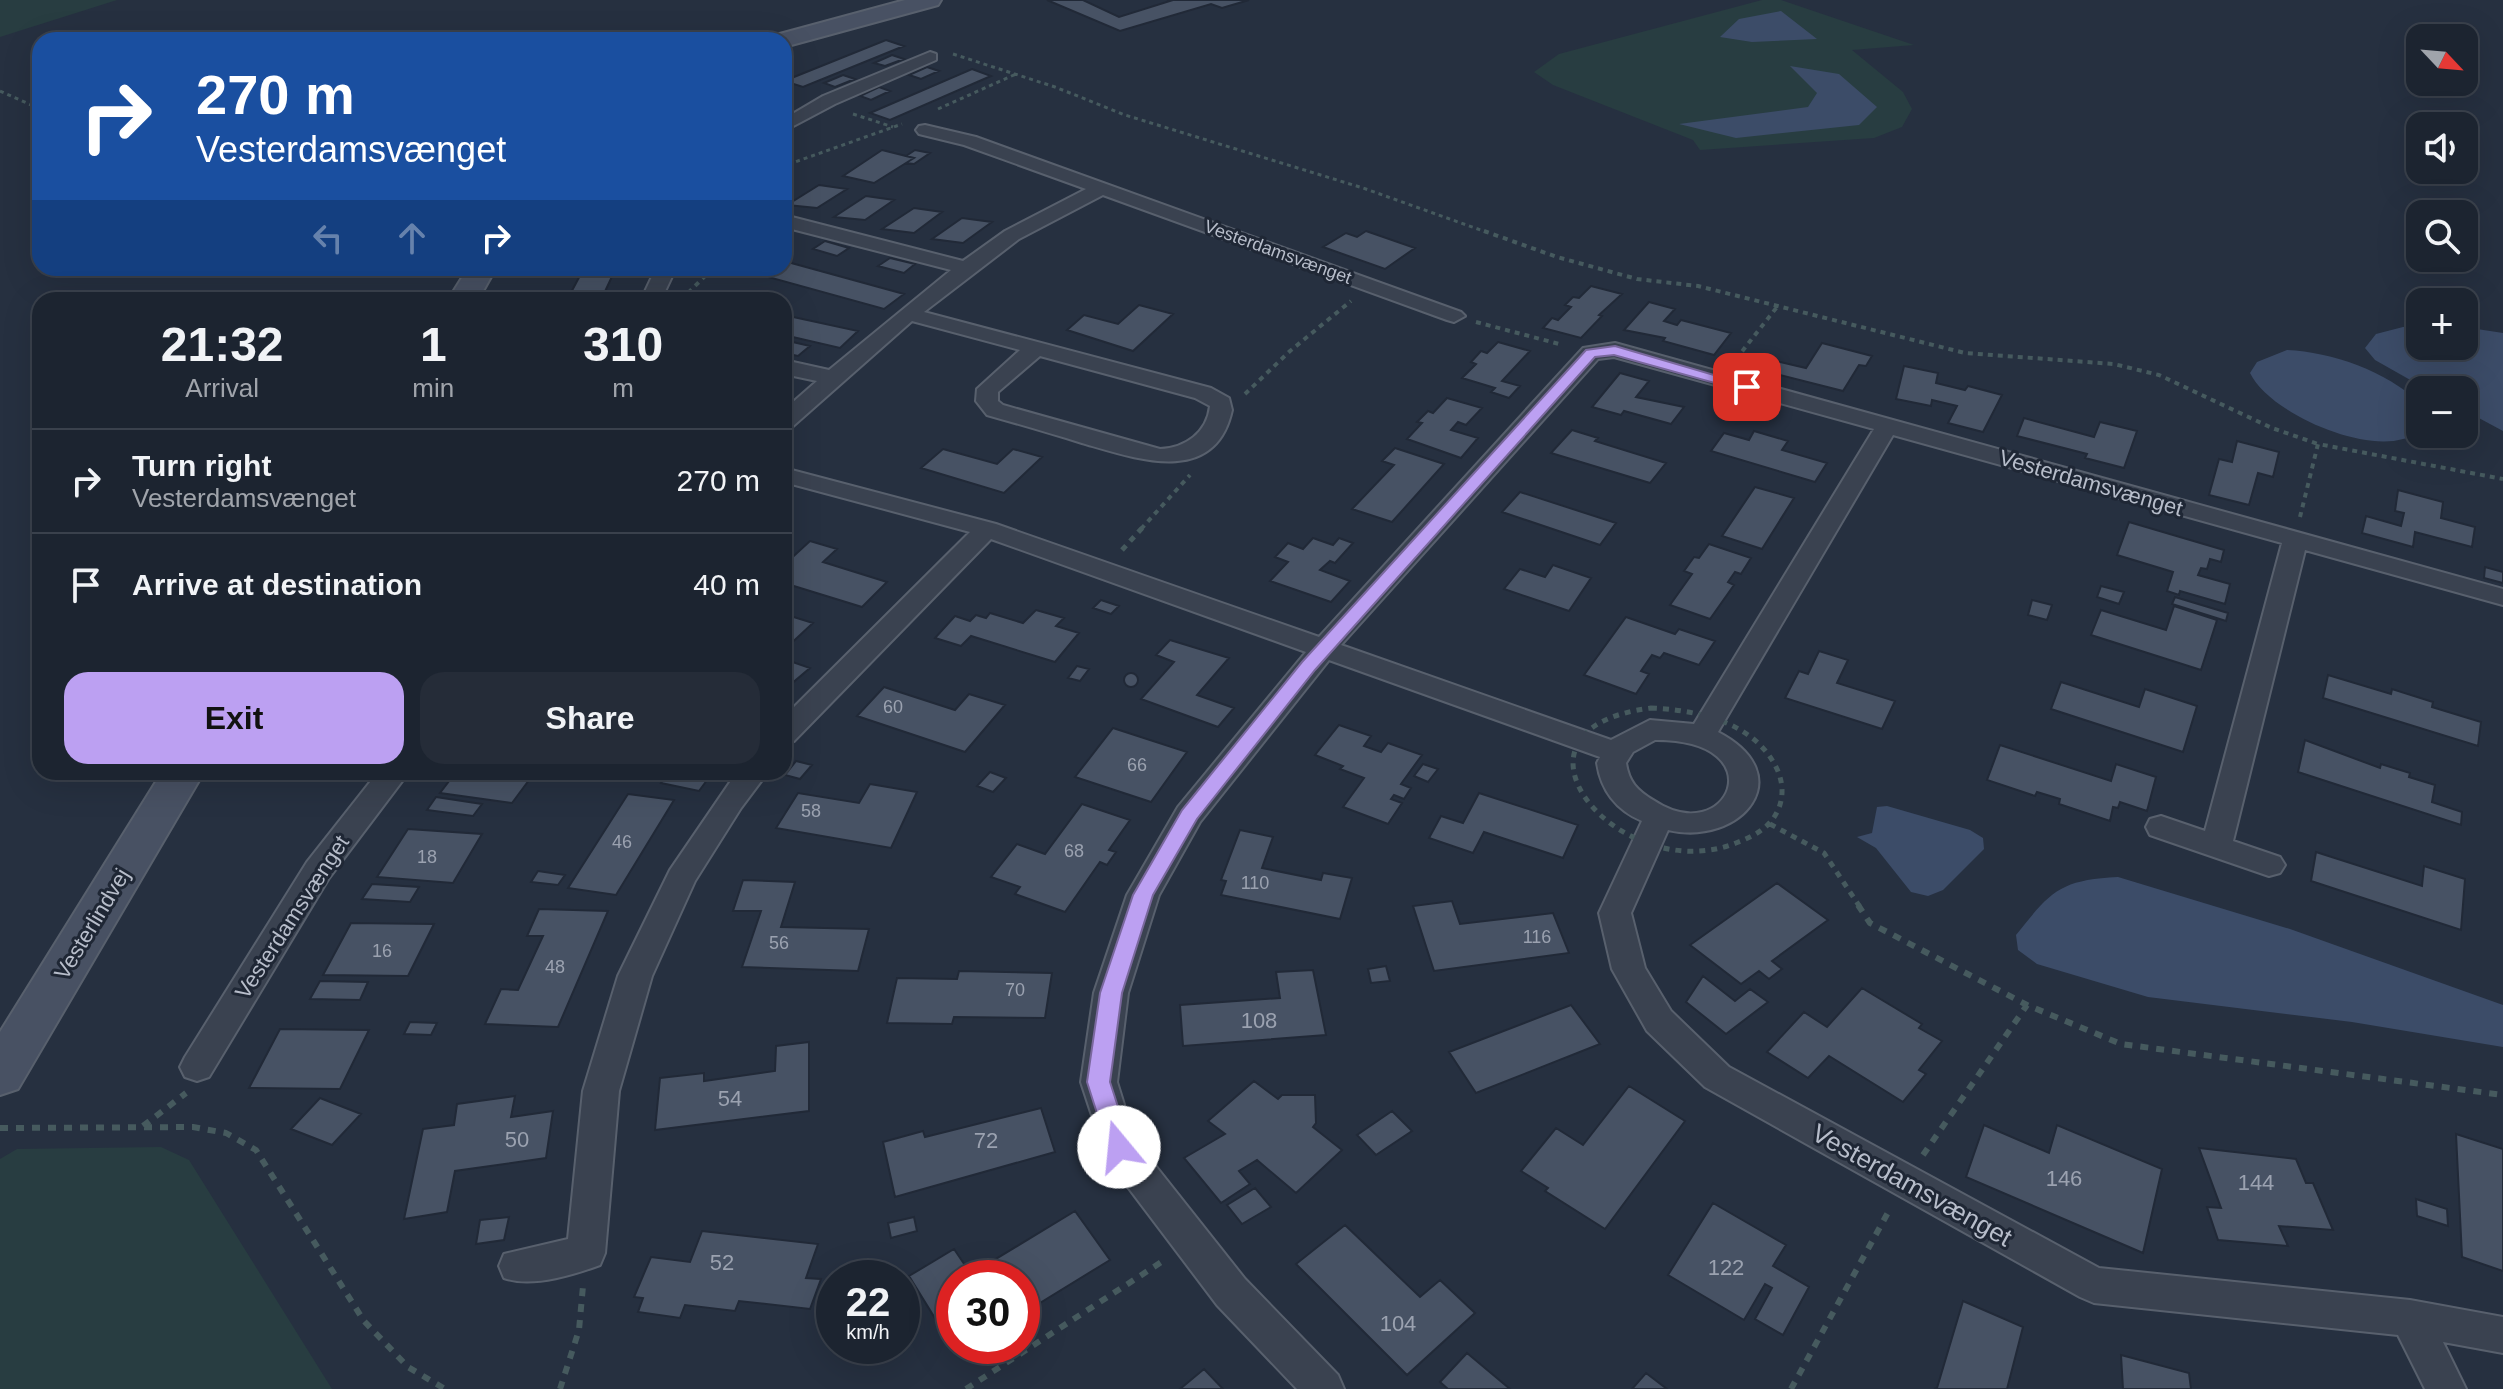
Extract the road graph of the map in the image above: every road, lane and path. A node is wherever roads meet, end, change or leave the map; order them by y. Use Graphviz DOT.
graph roads {
  1 [pos="930,0"];
  2 [pos="792,38"];
  3 [pos="937,54"];
  4 [pos="0,91"];
  5 [pos="822,104"];
  6 [pos="32,105"];
  7 [pos="792,121"];
  8 [pos="925,130"];
  9 [pos="1102,188"];
  10 [pos="792,223"];
  11 [pos="967,268"];
  12 [pos="705,276"];
  13 [pos="1371,286"];
  14 [pos="689,292"];
  15 [pos="1777,307"];
  16 [pos="909,314"];
  17 [pos="1454,316"];
  18 [pos="1036,348"];
  19 [pos="1591,353"];
  20 [pos="792,369"];
  21 [pos="833,378"];
  22 [pos="1720,380"];
  23 [pos="1221,403"];
  24 [pos="792,415"];
  25 [pos="1887,426"];
  26 [pos="2318,444"];
  27 [pos="1182,455"];
  28 [pos="792,477"];
  29 [pos="2503,479"];
  30 [pos="987,529"];
  31 [pos="2295,540"];
  32 [pos="1119,554"];
  33 [pos="2503,597"];
  34 [pos="1322,650"];
  35 [pos="792,726"];
  36 [pos="1707,726"];
  37 [pos="1580,741"];
  38 [pos="1615,752"];
  39 [pos="178,780"];
  40 [pos="388,780"];
  41 [pos="747,780"];
  42 [pos="1770,824"];
  43 [pos="2161,827"];
  44 [pos="1654,830"];
  45 [pos="2216,847"];
  46 [pos="2269,865"];
  47 [pos="197,1067"];
  48 [pos="0,1075"];
  49 [pos="2503,1095"];
  50 [pos="142,1127"];
  51 [pos="0,1128"];
  52 [pos="1191,1243"];
  53 [pos="586,1253"];
  54 [pos="518,1266"];
  55 [pos="2410,1318"];
  56 [pos="2503,1335"];
  57 [pos="445,1389"];
  58 [pos="560,1389"];
  59 [pos="966,1389"];
  60 [pos="1324,1389"];
  61 [pos="2446,1389"];
  1 -- 2 [label="street"];
  3 -- 5 [label="street"];
  3 -- 15 [label="path"];
  4 -- 6 [label="path"];
  5 -- 7 [label="street"];
  5 -- 8 [label="path"];
  8 -- 9 [label="street, Vesterdamsvænget"];
  9 -- 11 [label="street"];
  9 -- 13 [label="street, Vesterdamsvænget"];
  10 -- 11 [label="street"];
  11 -- 16 [label="street"];
  12 -- 14 [label="path"];
  13 -- 17 [label="street, Vesterdamsvænget"];
  13 -- 23 [label="path"];
  15 -- 22 [label="path"];
  15 -- 26 [label="path"];
  16 -- 18 [label="street"];
  16 -- 21 [label="street"];
  17 -- 19 [label="path"];
  18 -- 23 [label="street"];
  18 -- 27 [label="street"];
  19 -- 22 [label="street, Vesterdamsvænget"];
  19 -- 34 [label="street"];
  20 -- 21 [label="street"];
  21 -- 24 [label="street"];
  22 -- 25 [label="street, Vesterdamsvænget"];
  23 -- 27 [label="street"];
  25 -- 31 [label="street, Vesterdamsvænget"];
  25 -- 36 [label="street"];
  26 -- 29 [label="path"];
  26 -- 31 [label="path"];
  27 -- 32 [label="path"];
  28 -- 30 [label="street"];
  30 -- 34 [label="street"];
  30 -- 35 [label="street"];
  31 -- 33 [label="street, Vesterdamsvænget"];
  31 -- 45 [label="street"];
  34 -- 37 [label="street"];
  34 -- 52 [label="street"];
  36 -- 37 [label="path"];
  36 -- 38 [label="street"];
  36 -- 42 [label="path"];
  36 -- 44 [label="street"];
  37 -- 38 [label="street"];
  37 -- 44 [label="path"];
  38 -- 44 [label="street"];
  39 -- 48 [label="street, Vesterlindvej"];
  40 -- 47 [label="street, Vesterdamsvænget"];
  41 -- 53 [label="street"];
  42 -- 44 [label="path"];
  42 -- 49 [label="path"];
  43 -- 45 [label="street"];
  44 -- 55 [label="street, Vesterdamsvænget"];
  45 -- 46 [label="street"];
  47 -- 50 [label="path"];
  50 -- 51 [label="path"];
  50 -- 57 [label="path"];
  52 -- 59 [label="path"];
  52 -- 60 [label="street"];
  53 -- 54 [label="street"];
  53 -- 58 [label="path"];
  55 -- 56 [label="street, Vesterdamsvænget"];
  55 -- 61 [label="street"];
}
